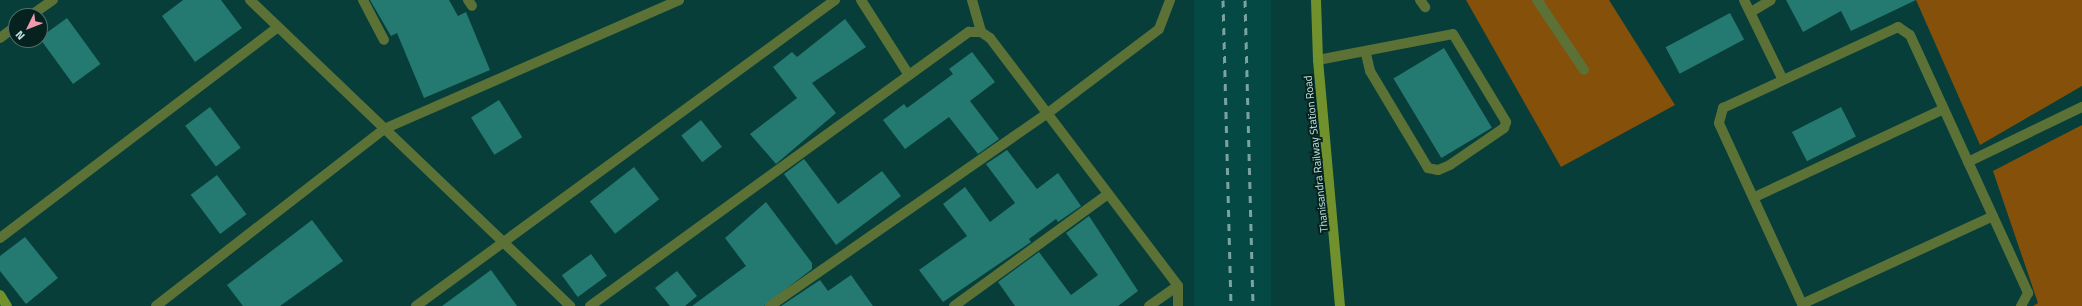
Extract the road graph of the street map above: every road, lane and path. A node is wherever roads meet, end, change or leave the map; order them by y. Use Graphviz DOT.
graph roads {
  1 [pos="52,0"];
  2 [pos="250,0"];
  3 [pos="363,0"];
  4 [pos="679,0"];
  5 [pos="835,0"];
  6 [pos="861,0"];
  7 [pos="972,0"];
  8 [pos="1170,0"];
  9 [pos="1316,0"];
  10 [pos="1537,0"];
  11 [pos="1744,0"];
  12 [pos="1771,0"];
  13 [pos="41,8"];
  14 [pos="1751,12"];
  15 [pos="278,26"];
  16 [pos="981,32"];
  17 [pos="384,40"];
  18 [pos="1366,52"];
  19 [pos="1318,60"];
  20 [pos="1584,70"];
  21 [pos="909,75"];
  22 [pos="1782,78"];
  23 [pos="2082,107"];
  24 [pos="1944,109"];
  25 [pos="1048,114"];
  26 [pos="384,129"];
  27 [pos="1968,162"];
  28 [pos="1108,194"];
  29 [pos="1755,197"];
  30 [pos="1993,216"];
  31 [pos="0,238"];
  32 [pos="502,241"];
  33 [pos="1178,286"];
  34 [pos="0,295"];
  35 [pos="1803,305"];
  36 [pos="7,306"];
  37 [pos="156,306"];
  38 [pos="416,306"];
  39 [pos="570,306"];
  40 [pos="590,306"];
  41 [pos="770,306"];
  42 [pos="954,306"];
  43 [pos="1149,306"];
  44 [pos="1178,306"];
  45 [pos="1340,306"];
  46 [pos="2021,306"];
  1 -- 13 [label="street"];
  2 -- 15 [label="street"];
  3 -- 17 [label="street"];
  4 -- 26 [label="street"];
  5 -- 32 [label="street"];
  6 -- 21 [label="street"];
  7 -- 16 [label="street"];
  8 -- 25 [label="street"];
  9 -- 19 [label="street, Thanisandra Railway Station Road"];
  10 -- 20 [label="street"];
  11 -- 14 [label="street"];
  12 -- 14 [label="street"];
  14 -- 22 [label="street"];
  15 -- 26 [label="street"];
  15 -- 31 [label="street"];
  16 -- 21 [label="street"];
  16 -- 25 [label="street"];
  18 -- 18 [label="street"];
  18 -- 19 [label="street"];
  19 -- 45 [label="street, Thanisandra Railway Station Road"];
  21 -- 40 [label="street"];
  22 -- 24 [label="street"];
  22 -- 29 [label="street"];
  23 -- 27 [label="street"];
  24 -- 27 [label="street"];
  24 -- 29 [label="street"];
  25 -- 28 [label="street"];
  25 -- 41 [label="street"];
  26 -- 32 [label="street"];
  26 -- 37 [label="street"];
  27 -- 30 [label="street"];
  28 -- 33 [label="street"];
  28 -- 42 [label="street"];
  29 -- 35 [label="street"];
  30 -- 35 [label="street"];
  30 -- 46 [label="street"];
  32 -- 38 [label="street"];
  32 -- 39 [label="street"];
  33 -- 43 [label="street"];
  33 -- 44 [label="street"];
  34 -- 36 [label="street"];
}
